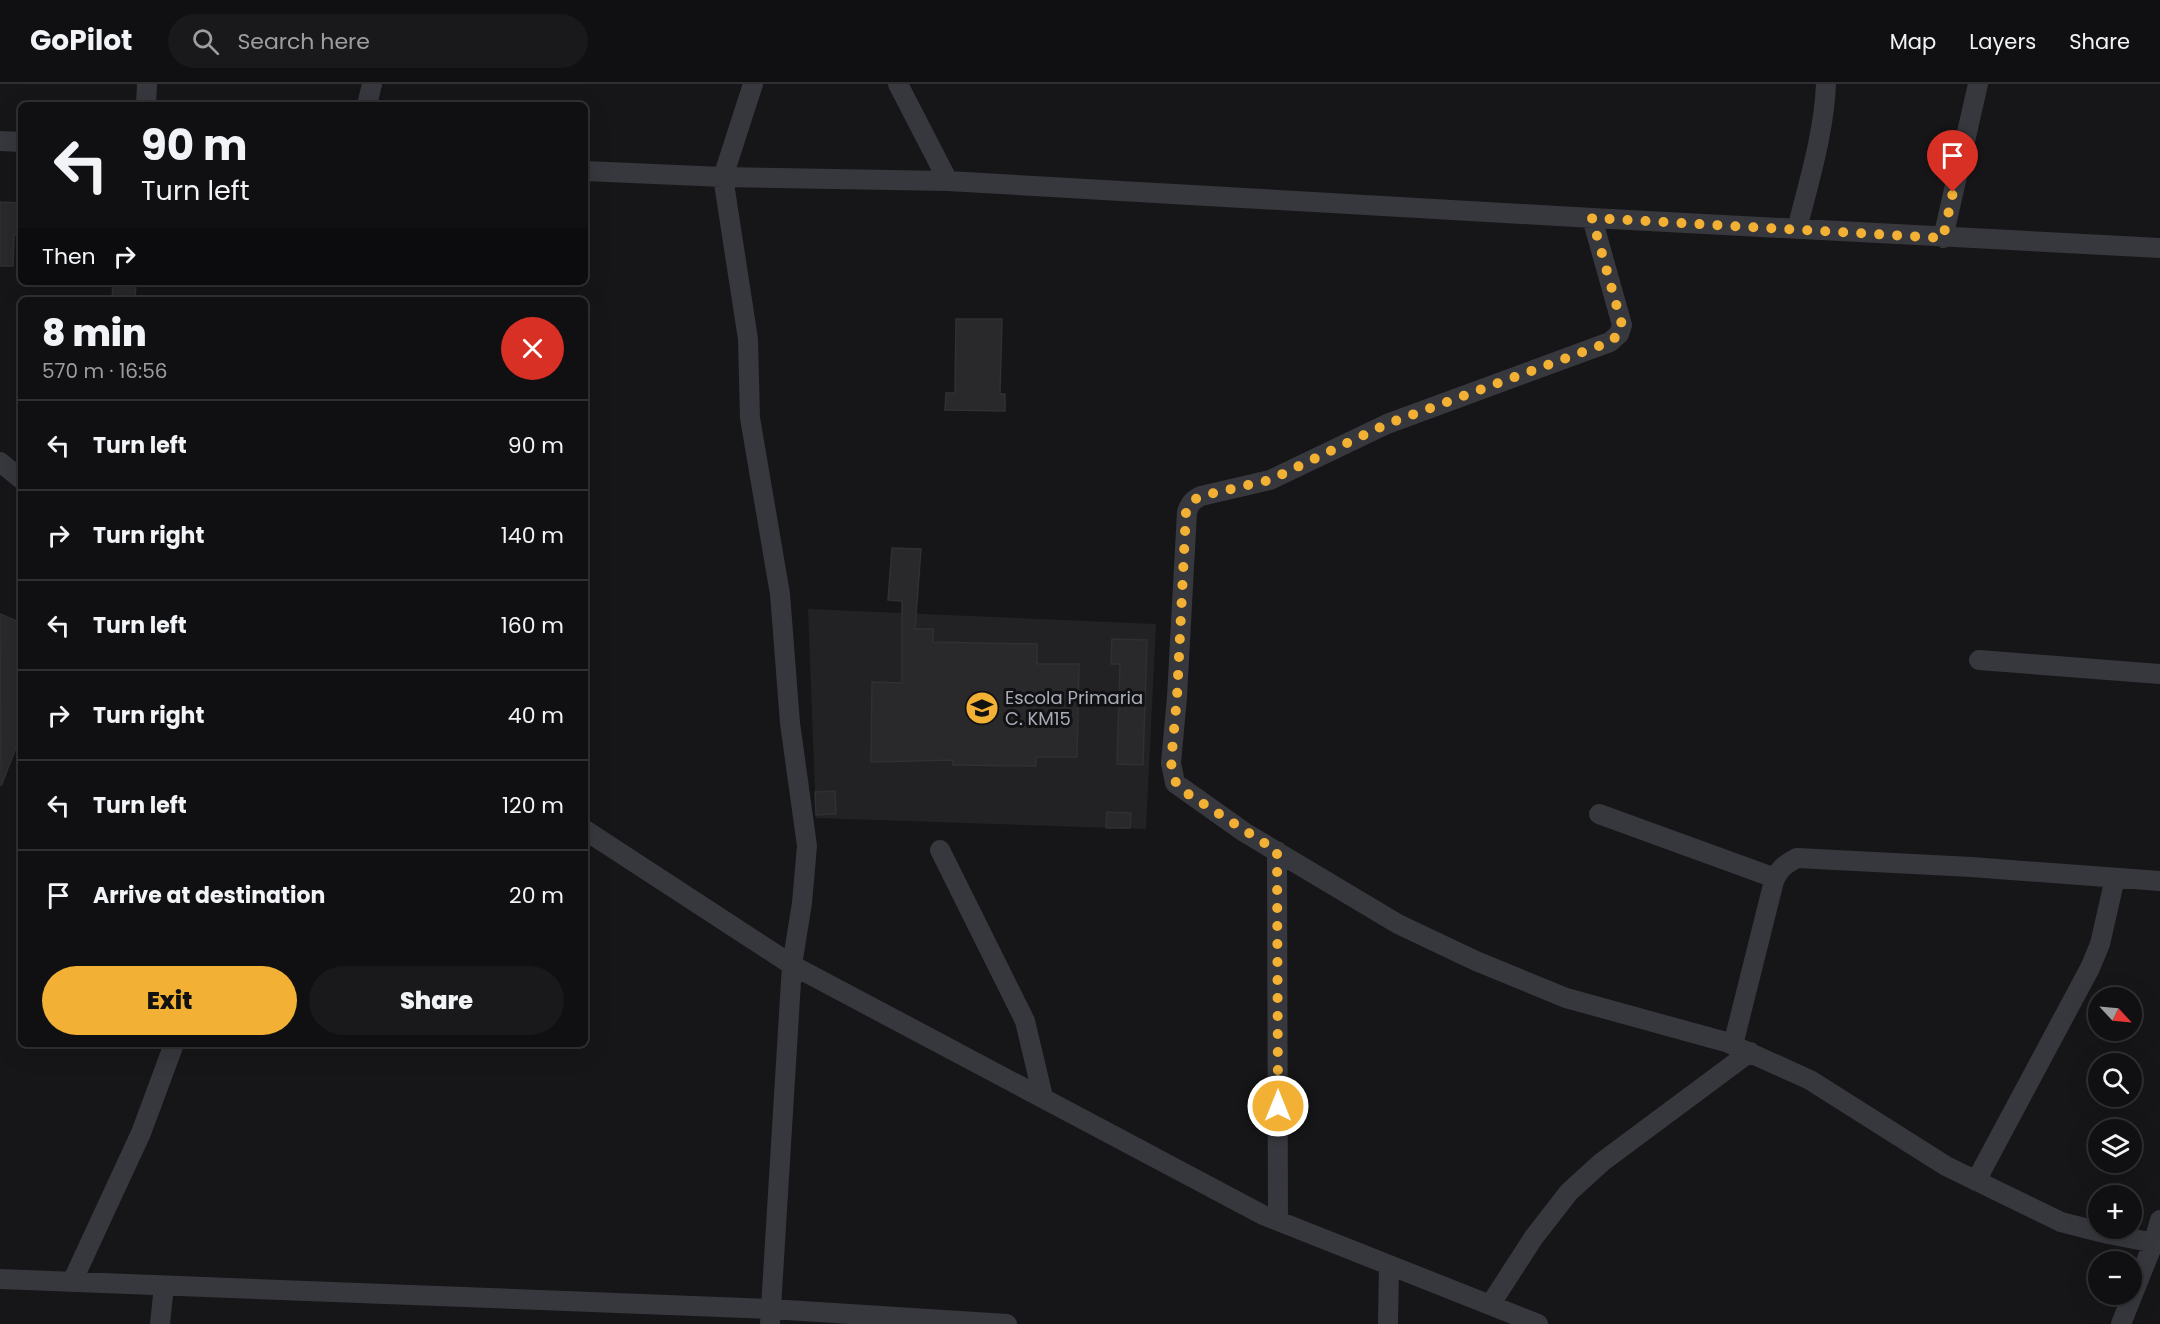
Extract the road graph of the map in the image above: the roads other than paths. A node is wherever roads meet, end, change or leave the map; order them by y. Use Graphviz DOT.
graph roads {
  1 [pos="147,84"];
  2 [pos="372,84"];
  3 [pos="753,84"];
  4 [pos="898,84"];
  5 [pos="1826,84"];
  6 [pos="1978,84"];
  7 [pos="146,102"];
  8 [pos="368,102"];
  9 [pos="0,141"];
  10 [pos="18,142"];
  11 [pos="588,171"];
  12 [pos="723,177"];
  13 [pos="948,181"];
  14 [pos="1592,218"];
  15 [pos="1797,229"];
  16 [pos="1943,238"];
  17 [pos="2160,248"];
  18 [pos="0,462"];
  19 [pos="18,477"];
  20 [pos="1979,660"];
  21 [pos="2160,674"];
  22 [pos="1599,814"];
  23 [pos="588,832"];
  24 [pos="940,850"];
  25 [pos="1277,851"];
  26 [pos="1775,878"];
  27 [pos="2115,878"];
  28 [pos="2160,881"];
  29 [pos="792,965"];
  30 [pos="173,1047"];
  31 [pos="1741,1048"];
  32 [pos="1043,1097"];
  33 [pos="1976,1181"];
  34 [pos="2160,1220"];
  35 [pos="1278,1221"];
  36 [pos="2156,1244"];
  37 [pos="1389,1266"];
  38 [pos="0,1279"];
  39 [pos="72,1282"];
  40 [pos="164,1286"];
  41 [pos="1490,1305"];
  42 [pos="771,1316"];
  43 [pos="160,1324"];
  44 [pos="1007,1324"];
  45 [pos="1388,1324"];
  46 [pos="1538,1324"];
  47 [pos="2121,1324"];
  1 -- 7 [label="street"];
  2 -- 8 [label="street"];
  3 -- 12 [label="street"];
  4 -- 13 [label="street"];
  5 -- 15 [label="street"];
  6 -- 16 [label="street"];
  9 -- 10 [label="street"];
  11 -- 12 [label="street"];
  12 -- 13 [label="street"];
  12 -- 29 [label="street"];
  13 -- 14 [label="street"];
  14 -- 15 [label="street"];
  14 -- 25 [label="street"];
  15 -- 16 [label="street"];
  16 -- 17 [label="street"];
  18 -- 19 [label="street"];
  20 -- 21 [label="street"];
  22 -- 26 [label="street"];
  23 -- 29 [label="street"];
  24 -- 32 [label="street"];
  25 -- 31 [label="street"];
  25 -- 35 [label="street"];
  26 -- 27 [label="street"];
  26 -- 31 [label="street"];
  27 -- 28 [label="street"];
  27 -- 33 [label="street"];
  29 -- 32 [label="street"];
  29 -- 42 [label="street"];
  30 -- 39 [label="street"];
  31 -- 33 [label="street"];
  31 -- 41 [label="street"];
  32 -- 35 [label="street"];
  33 -- 36 [label="street"];
  34 -- 36 [label="street"];
  35 -- 37 [label="street"];
  36 -- 47 [label="street"];
  37 -- 41 [label="street"];
  37 -- 45 [label="street"];
  38 -- 39 [label="street"];
  39 -- 40 [label="street"];
  40 -- 42 [label="street"];
  40 -- 43 [label="street"];
  41 -- 46 [label="street"];
  42 -- 44 [label="street"];
}
